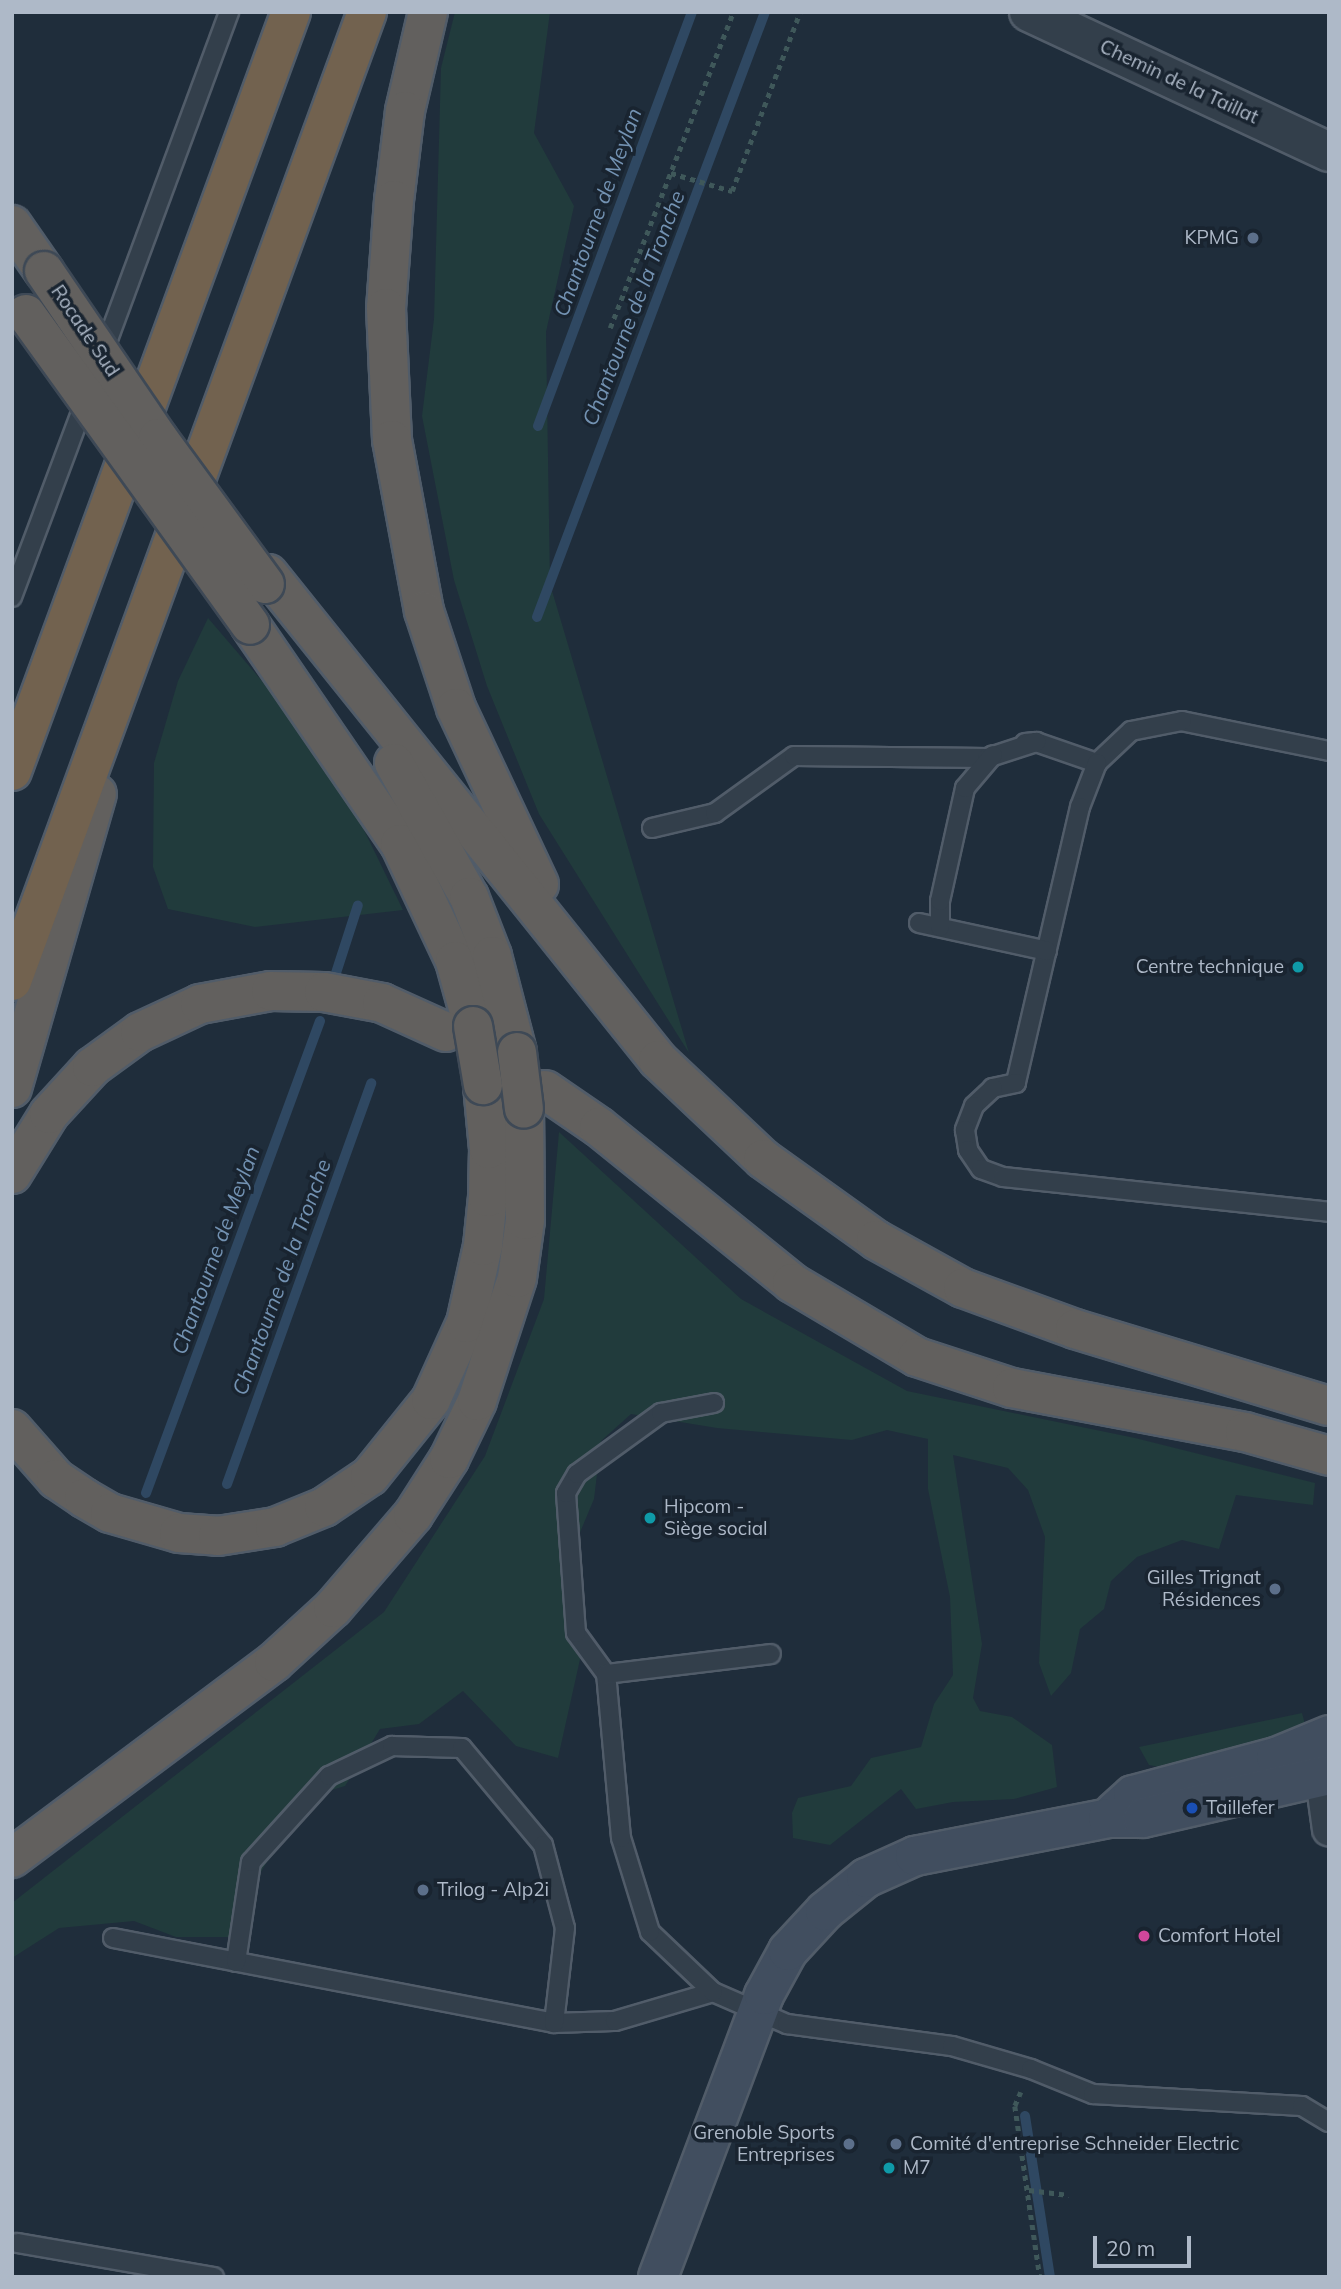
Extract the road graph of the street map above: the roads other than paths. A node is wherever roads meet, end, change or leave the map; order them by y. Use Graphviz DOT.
graph roads {
  1 [pos="229,12"];
  2 [pos="291,12"];
  3 [pos="367,12"];
  4 [pos="428,12"];
  5 [pos="1029,12"];
  6 [pos="1329,152"];
  7 [pos="12,225"];
  8 [pos="19,304"];
  9 [pos="164,560"];
  10 [pos="267,579"];
  11 [pos="12,597"];
  12 [pos="1329,751"];
  13 [pos="987,758"];
  14 [pos="1097,763"];
  15 [pos="12,771"];
  16 [pos="652,828"];
  17 [pos="919,923"];
  18 [pos="940,927"];
  19 [pos="571,949"];
  20 [pos="1047,951"];
  21 [pos="12,981"];
  22 [pos="459,1029"];
  23 [pos="12,1088"];
  24 [pos="535,1100"];
  25 [pos="12,1174"];
  26 [pos="1329,1212"];
  27 [pos="714,1403"];
  28 [pos="1327,1405"];
  29 [pos="12,1429"];
  30 [pos="1329,1456"];
  31 [pos="771,1654"];
  32 [pos="606,1674"];
  33 [pos="1329,1735"];
  34 [pos="1325,1776"];
  35 [pos="1108,1818"];
  36 [pos="1329,1829"];
  37 [pos="12,1858"];
  38 [pos="113,1938"];
  39 [pos="236,1962"];
  40 [pos="713,1992"];
  41 [pos="756,2011"];
  42 [pos="554,2023"];
  43 [pos="1329,2122"];
  44 [pos="17,2243"];
  45 [pos="214,2277"];
  46 [pos="658,2277"];
  1 -- 11 [label="lane"];
  2 -- 15 [label="highway"];
  3 -- 9 [label="highway"];
  4 -- 19 [label="highway"];
  5 -- 6 [label="street, Chemin de la Taillat"];
  7 -- 10 [label="highway, Rocade Sud, bridge"];
  8 -- 22 [label="highway, bridge"];
  9 -- 21 [label="highway"];
  9 -- 23 [label="highway"];
  10 -- 19 [label="highway"];
  10 -- 24 [label="highway, bridge"];
  12 -- 14 [label="lane"];
  13 -- 14 [label="lane"];
  13 -- 16 [label="lane"];
  13 -- 18 [label="lane"];
  14 -- 20 [label="lane"];
  17 -- 18 [label="lane"];
  18 -- 20 [label="lane"];
  19 -- 28 [label="highway"];
  20 -- 26 [label="lane"];
  22 -- 25 [label="highway"];
  22 -- 29 [label="highway, bridge"];
  24 -- 30 [label="highway"];
  24 -- 37 [label="highway"];
  27 -- 32 [label="lane"];
  31 -- 32 [label="lane"];
  32 -- 40 [label="lane"];
  33 -- 35 [label="main road"];
  34 -- 35 [label="main road"];
  34 -- 36 [label="street"];
  35 -- 41 [label="main road"];
  38 -- 39 [label="lane"];
  39 -- 42 [label="lane"];
  39 -- 42 [label="lane"];
  40 -- 41 [label="lane"];
  40 -- 42 [label="lane"];
  41 -- 43 [label="lane"];
  41 -- 46 [label="main road"];
  44 -- 45 [label="lane"];
}
